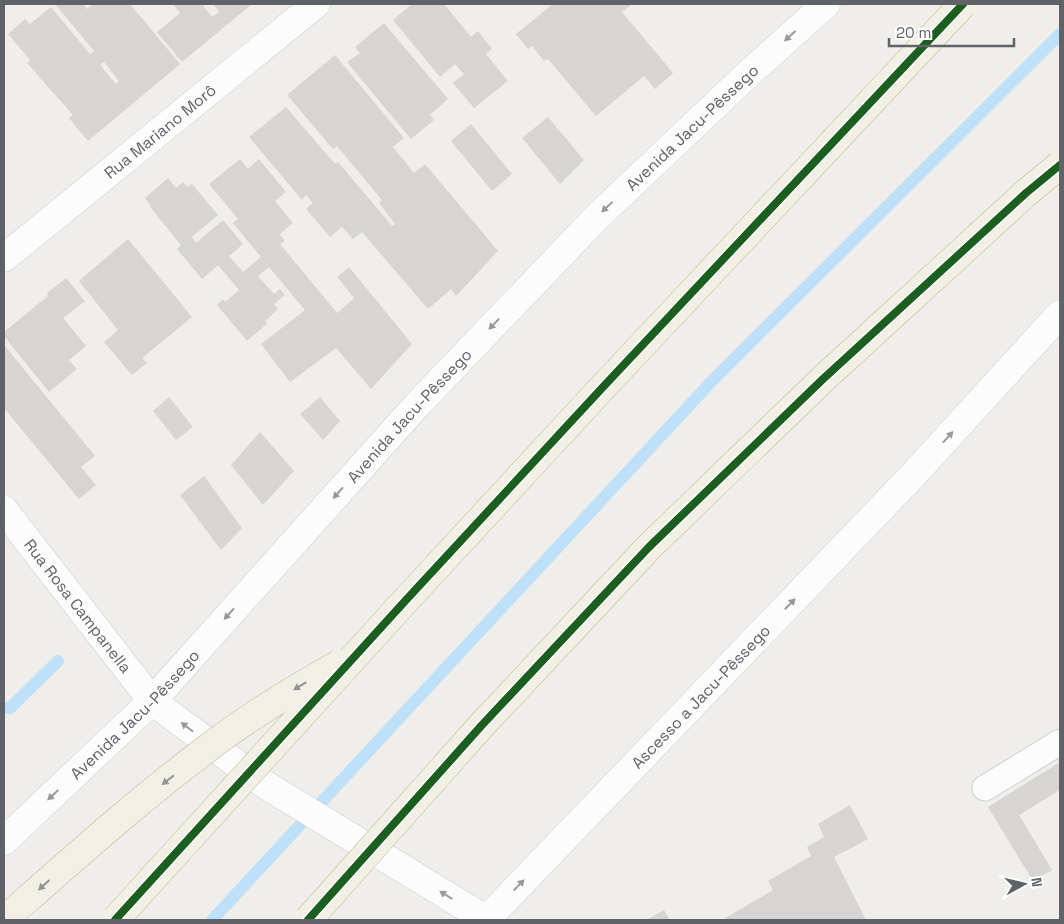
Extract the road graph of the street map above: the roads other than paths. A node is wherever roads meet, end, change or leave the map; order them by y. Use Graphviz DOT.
graph roads {
  1 [pos="316,4"];
  2 [pos="826,4"];
  3 [pos="963,4"];
  4 [pos="1060,165"];
  5 [pos="4,258"];
  6 [pos="1060,314"];
  7 [pos="4,510"];
  8 [pos="358,653"];
  9 [pos="152,701"];
  10 [pos="1060,742"];
  11 [pos="985,788"];
  12 [pos="4,841"];
  13 [pos="4,920"];
  14 [pos="115,920"];
  15 [pos="308,920"];
  16 [pos="486,920"];
  1 -- 5 [label="street, Rua Mariano Morô"];
  2 -- 9 [label="street, Avenida Jacu-Pêssego, one-way"];
  3 -- 8 [label="highway, bridge"];
  4 -- 15 [label="highway, bridge"];
  16 -- 6 [label="street, Ascesso a Jacu-Pêssego, one-way"];
  7 -- 9 [label="street, Rua Rosa Campanella"];
  8 -- 13 [label="highway, one-way, bridge"];
  8 -- 14 [label="highway, bridge"];
  9 -- 12 [label="street, Avenida Jacu-Pêssego, one-way"];
  16 -- 9 [label="street, Rua Rosa Campanella, one-way"];
  10 -- 11 [label="lane"];
}
